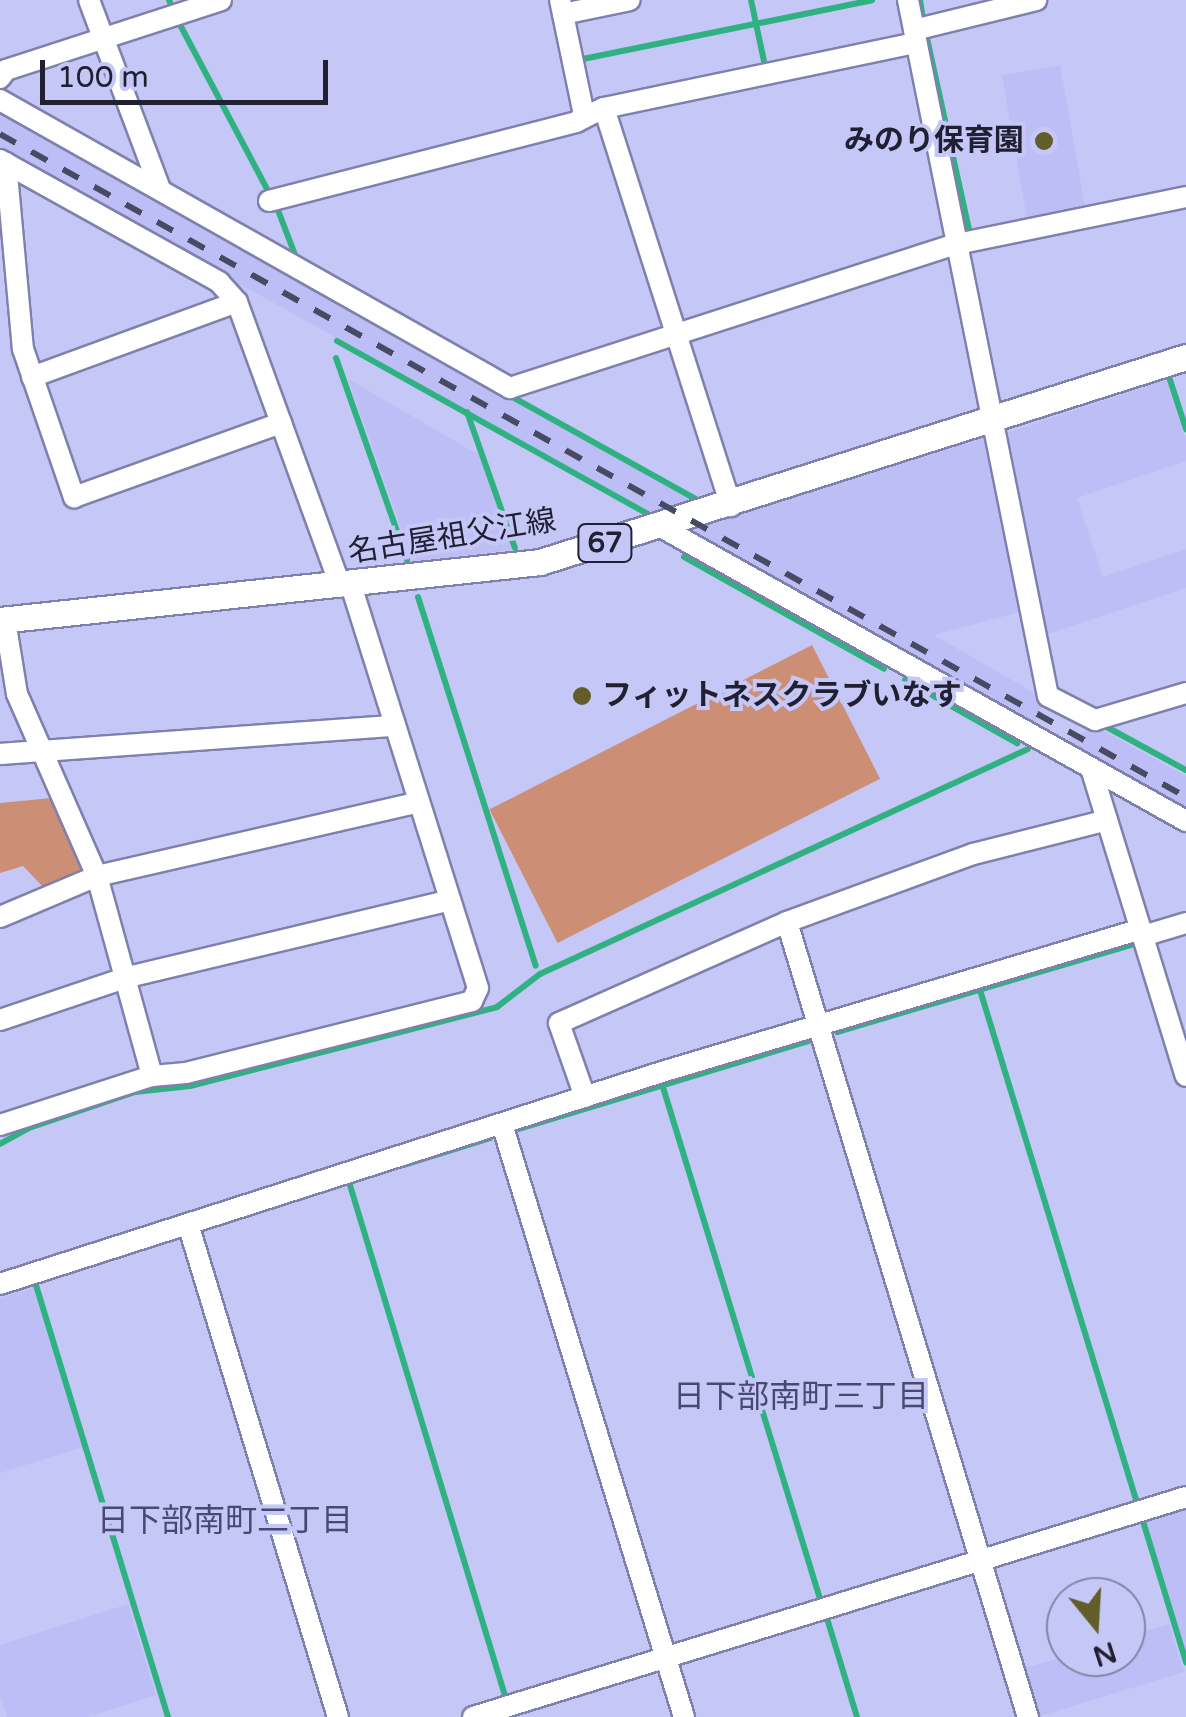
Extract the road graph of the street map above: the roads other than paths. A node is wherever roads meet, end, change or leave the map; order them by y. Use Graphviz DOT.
graph roads {
  1 [pos="89,0"];
  2 [pos="221,0"];
  3 [pos="630,0"];
  4 [pos="908,0"];
  5 [pos="1036,0"];
  6 [pos="561,7"];
  7 [pos="915,36"];
  8 [pos="102,37"];
  9 [pos="0,78"];
  10 [pos="0,100"];
  11 [pos="594,111"];
  12 [pos="3,161"];
  13 [pos="160,188"];
  14 [pos="1186,197"];
  15 [pos="269,201"];
  16 [pos="957,244"];
  17 [pos="236,302"];
  18 [pos="676,336"];
  19 [pos="1186,357"];
  20 [pos="32,377"];
  21 [pos="993,420"];
  22 [pos="281,423"];
  23 [pos="731,506"];
  24 [pos="662,527"];
  25 [pos="346,587"];
  26 [pos="2,620"];
  27 [pos="1186,693"];
  28 [pos="395,726"];
  29 [pos="41,749"];
  30 [pos="0,754"];
  31 [pos="1092,768"];
  32 [pos="419,802"];
  33 [pos="1106,820"];
  34 [pos="1186,821"];
  35 [pos="97,876"];
  36 [pos="450,900"];
  37 [pos="0,917"];
  38 [pos="787,922"];
  39 [pos="1186,923"];
  40 [pos="1142,932"];
  41 [pos="128,977"];
  42 [pos="0,1020"];
  43 [pos="1178,1020"];
  44 [pos="821,1025"];
  45 [pos="152,1076"];
  46 [pos="1186,1076"];
  47 [pos="585,1097"];
  48 [pos="502,1124"];
  49 [pos="0,1125"];
  50 [pos="188,1224"];
  51 [pos="0,1284"];
  52 [pos="1186,1497"];
  53 [pos="980,1560"];
  54 [pos="665,1658"];
  55 [pos="338,1717"];
  56 [pos="472,1717"];
  57 [pos="684,1717"];
  58 [pos="1028,1717"];
  1 -- 8 [label="street"];
  2 -- 8 [label="street"];
  3 -- 6 [label="street"];
  4 -- 7 [label="street"];
  5 -- 7 [label="street"];
  6 -- 11 [label="street"];
  7 -- 11 [label="street"];
  7 -- 16 [label="street"];
  8 -- 9 [label="street"];
  8 -- 13 [label="street"];
  10 -- 13 [label="street"];
  11 -- 15 [label="street"];
  11 -- 18 [label="street"];
  12 -- 17 [label="street"];
  12 -- 20 [label="street"];
  13 -- 18 [label="street"];
  14 -- 16 [label="street"];
  16 -- 18 [label="street"];
  16 -- 21 [label="street"];
  17 -- 20 [label="street"];
  17 -- 22 [label="street"];
  18 -- 23 [label="street"];
  19 -- 21 [label="main road, 名古屋祖父江線 / 67"];
  20 -- 22 [label="street"];
  21 -- 23 [label="main road, 名古屋祖父江線 / 67"];
  21 -- 27 [label="street"];
  22 -- 25 [label="street"];
  23 -- 24 [label="main road, 名古屋祖父江線 / 67"];
  24 -- 25 [label="main road, 名古屋祖父江線 / 67"];
  24 -- 31 [label="street"];
  25 -- 26 [label="main road, 名古屋祖父江線 / 67"];
  25 -- 28 [label="street"];
  26 -- 29 [label="street"];
  28 -- 29 [label="street"];
  28 -- 32 [label="street"];
  29 -- 30 [label="street"];
  29 -- 35 [label="street"];
  31 -- 33 [label="street"];
  31 -- 34 [label="street"];
  32 -- 35 [label="street"];
  32 -- 36 [label="street"];
  33 -- 38 [label="street"];
  33 -- 40 [label="street"];
  35 -- 37 [label="street"];
  35 -- 41 [label="street"];
  36 -- 41 [label="street"];
  36 -- 45 [label="street"];
  38 -- 44 [label="street"];
  38 -- 47 [label="street"];
  39 -- 40 [label="street"];
  40 -- 43 [label="street"];
  40 -- 44 [label="street"];
  41 -- 42 [label="street"];
  41 -- 45 [label="street"];
  43 -- 46 [label="street"];
  44 -- 47 [label="street"];
  44 -- 53 [label="street"];
  45 -- 49 [label="street"];
  47 -- 48 [label="street"];
  48 -- 50 [label="street"];
  48 -- 54 [label="street"];
  50 -- 51 [label="street"];
  50 -- 55 [label="street"];
  52 -- 53 [label="street"];
  53 -- 54 [label="street"];
  53 -- 58 [label="street"];
  54 -- 56 [label="street"];
  54 -- 57 [label="street"];
}
